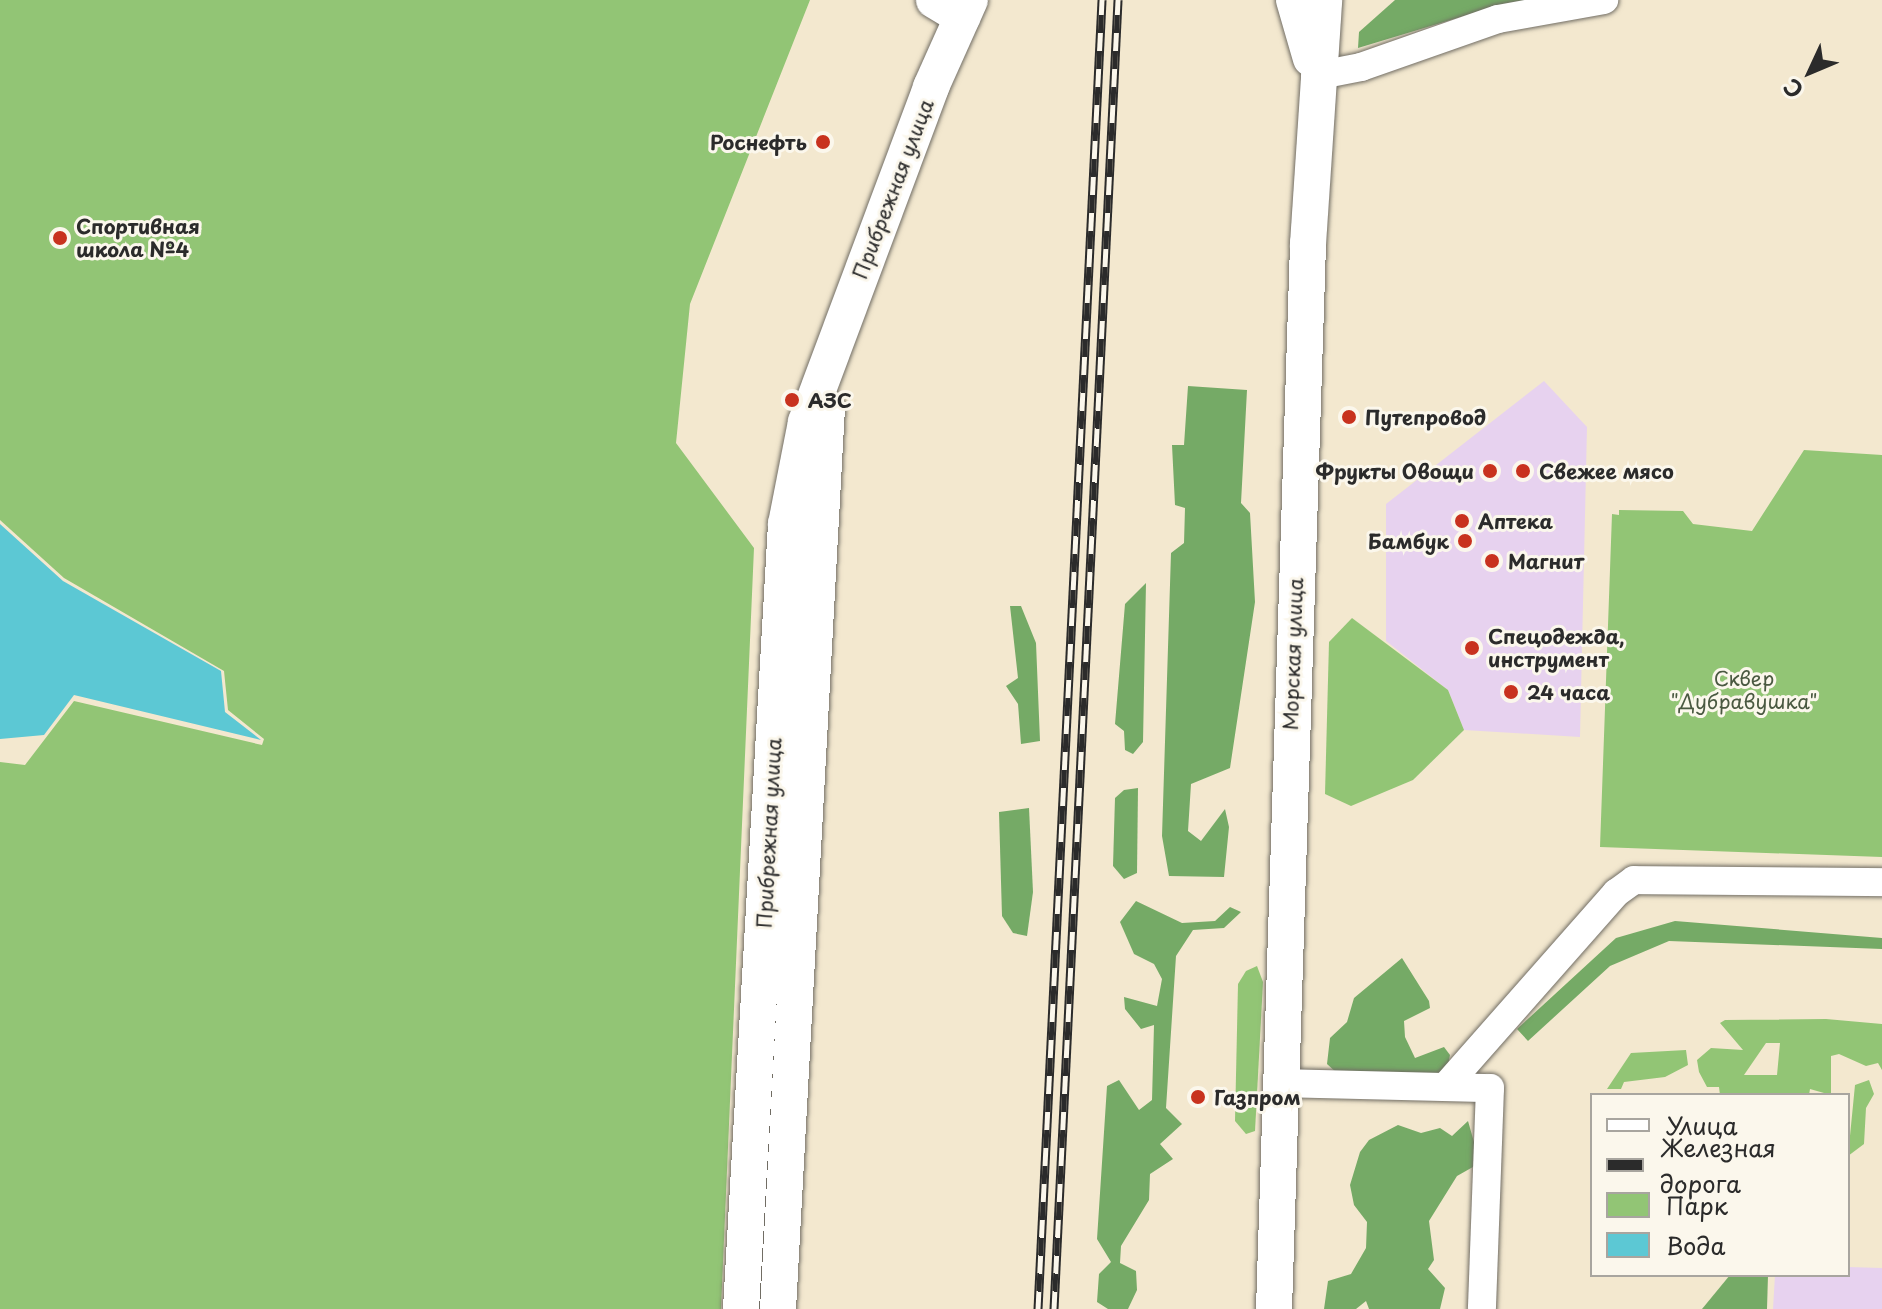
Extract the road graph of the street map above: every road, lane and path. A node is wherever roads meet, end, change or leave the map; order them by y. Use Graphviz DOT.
graph roads {
  1 [pos="1294,0"];
  2 [pos="1324,0"];
  3 [pos="1604,0"];
  4 [pos="955,6"];
  5 [pos="1315,76"];
  6 [pos="830,363"];
  7 [pos="1882,882"];
  8 [pos="1282,1083"];
  9 [pos="1445,1087"];
  10 [pos="741,1309"];
  11 [pos="778,1309"];
  12 [pos="1274,1309"];
  13 [pos="1482,1309"];
  1 -- 5 [label="main road"];
  2 -- 5 [label="main road, Морская улица"];
  3 -- 5 [label="street"];
  4 -- 6 [label="main road, Прибрежная улица"];
  5 -- 8 [label="main road, Морская улица"];
  6 -- 10 [label="main road, Прибрежная улица"];
  6 -- 11 [label="main road, Прибрежная улица"];
  7 -- 9 [label="street"];
  8 -- 9 [label="street"];
  8 -- 12 [label="main road, Морская улица"];
  9 -- 13 [label="street"];
}
